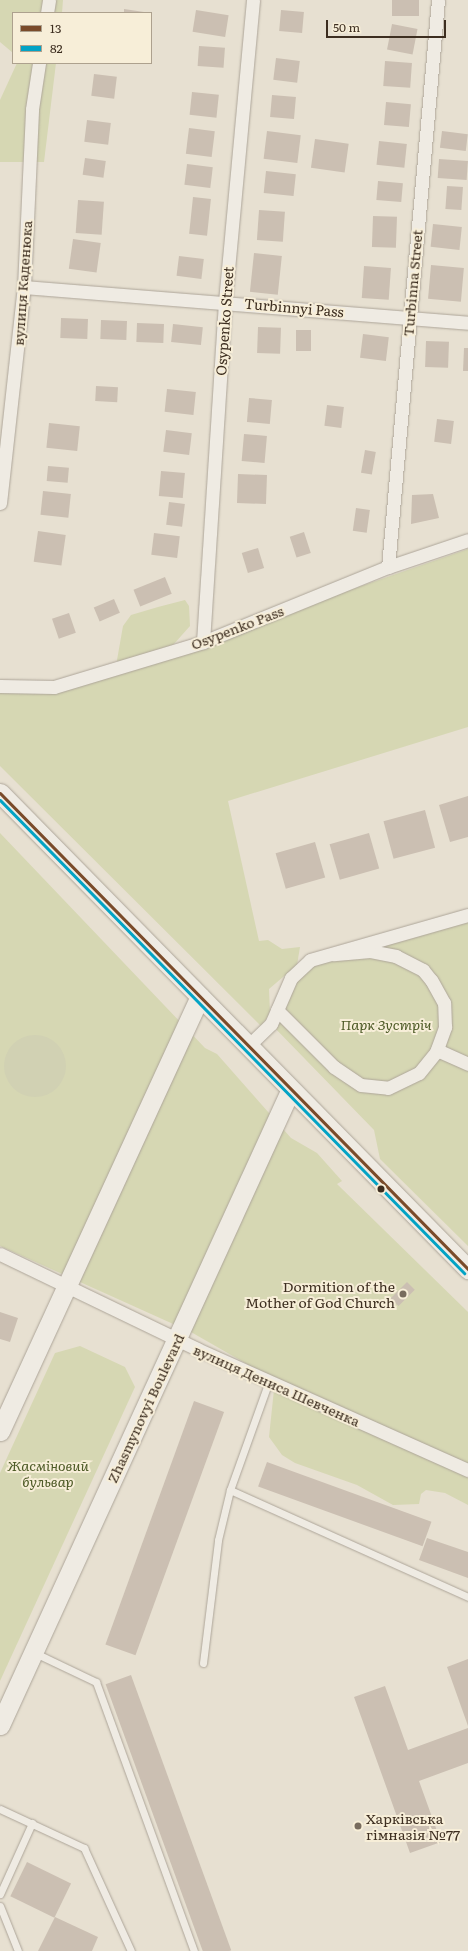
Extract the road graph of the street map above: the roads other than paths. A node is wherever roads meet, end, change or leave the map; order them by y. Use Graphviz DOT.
graph roads {
  1 [pos="49,0"];
  2 [pos="253,0"];
  3 [pos="438,0"];
  4 [pos="47,12"];
  5 [pos="39,64"];
  6 [pos="24,287"];
  7 [pos="225,302"];
  8 [pos="408,316"];
  9 [pos="468,323"];
  10 [pos="0,503"];
  11 [pos="468,540"];
  12 [pos="388,567"];
  13 [pos="203,642"];
  14 [pos="0,686"];
  15 [pos="0,793"];
  16 [pos="468,915"];
  17 [pos="332,954"];
  18 [pos="200,997"];
  19 [pos="277,1010"];
  20 [pos="247,1046"];
  21 [pos="437,1050"];
  22 [pos="468,1064"];
  23 [pos="290,1091"];
  24 [pos="0,1254"];
  25 [pos="468,1269"];
  26 [pos="66,1287"];
  27 [pos="177,1339"];
  28 [pos="268,1381"];
  29 [pos="0,1431"];
  30 [pos="468,1470"];
  31 [pos="230,1490"];
  32 [pos="468,1596"];
  33 [pos="33,1652"];
  34 [pos="203,1663"];
  35 [pos="0,1725"];
  36 [pos="0,1809"];
  37 [pos="32,1823"];
  38 [pos="0,1894"];
  39 [pos="0,1906"];
  40 [pos="18,1951"];
  41 [pos="131,1951"];
  42 [pos="194,1951"];
  1 -- 4 [label="street"];
  2 -- 7 [label="street, Osypenko Street"];
  3 -- 8 [label="street, Turbinna Street"];
  5 -- 6 [label="street, вулиця Каденюка"];
  6 -- 7 [label="street, Turbinnyi Pass"];
  6 -- 10 [label="street, вулиця Каденюка"];
  7 -- 8 [label="street, Turbinnyi Pass"];
  7 -- 13 [label="street, Osypenko Street"];
  8 -- 9 [label="street, Turbinnyi Pass"];
  8 -- 12 [label="street, Turbinna Street"];
  11 -- 12 [label="street, Osypenko Pass"];
  12 -- 13 [label="street, Osypenko Pass"];
  13 -- 14 [label="street, Osypenko Pass"];
  15 -- 18 [label="street"];
  16 -- 17 [label="street"];
  17 -- 19 [label="street"];
  17 -- 21 [label="street"];
  18 -- 20 [label="street"];
  18 -- 26 [label="street"];
  19 -- 20 [label="street"];
  19 -- 21 [label="street"];
  20 -- 23 [label="street"];
  21 -- 22 [label="street"];
  23 -- 25 [label="street"];
  23 -- 27 [label="street, Zhasmynovyi Boulevard"];
  24 -- 26 [label="street"];
  26 -- 27 [label="street, вулиця Дениса Шевченка"];
  26 -- 29 [label="street"];
  27 -- 28 [label="street, вулиця Дениса Шевченка"];
  27 -- 33 [label="street, Zhasmynovyi Boulevard"];
  28 -- 30 [label="street, вулиця Дениса Шевченка"];
  28 -- 31 [label="lane"];
  31 -- 32 [label="lane"];
  31 -- 34 [label="lane"];
  33 -- 35 [label="street, Zhasmynovyi Boulevard"];
  33 -- 42 [label="lane"];
  36 -- 37 [label="lane"];
  37 -- 38 [label="lane"];
  37 -- 41 [label="lane"];
  39 -- 40 [label="lane"];
}
